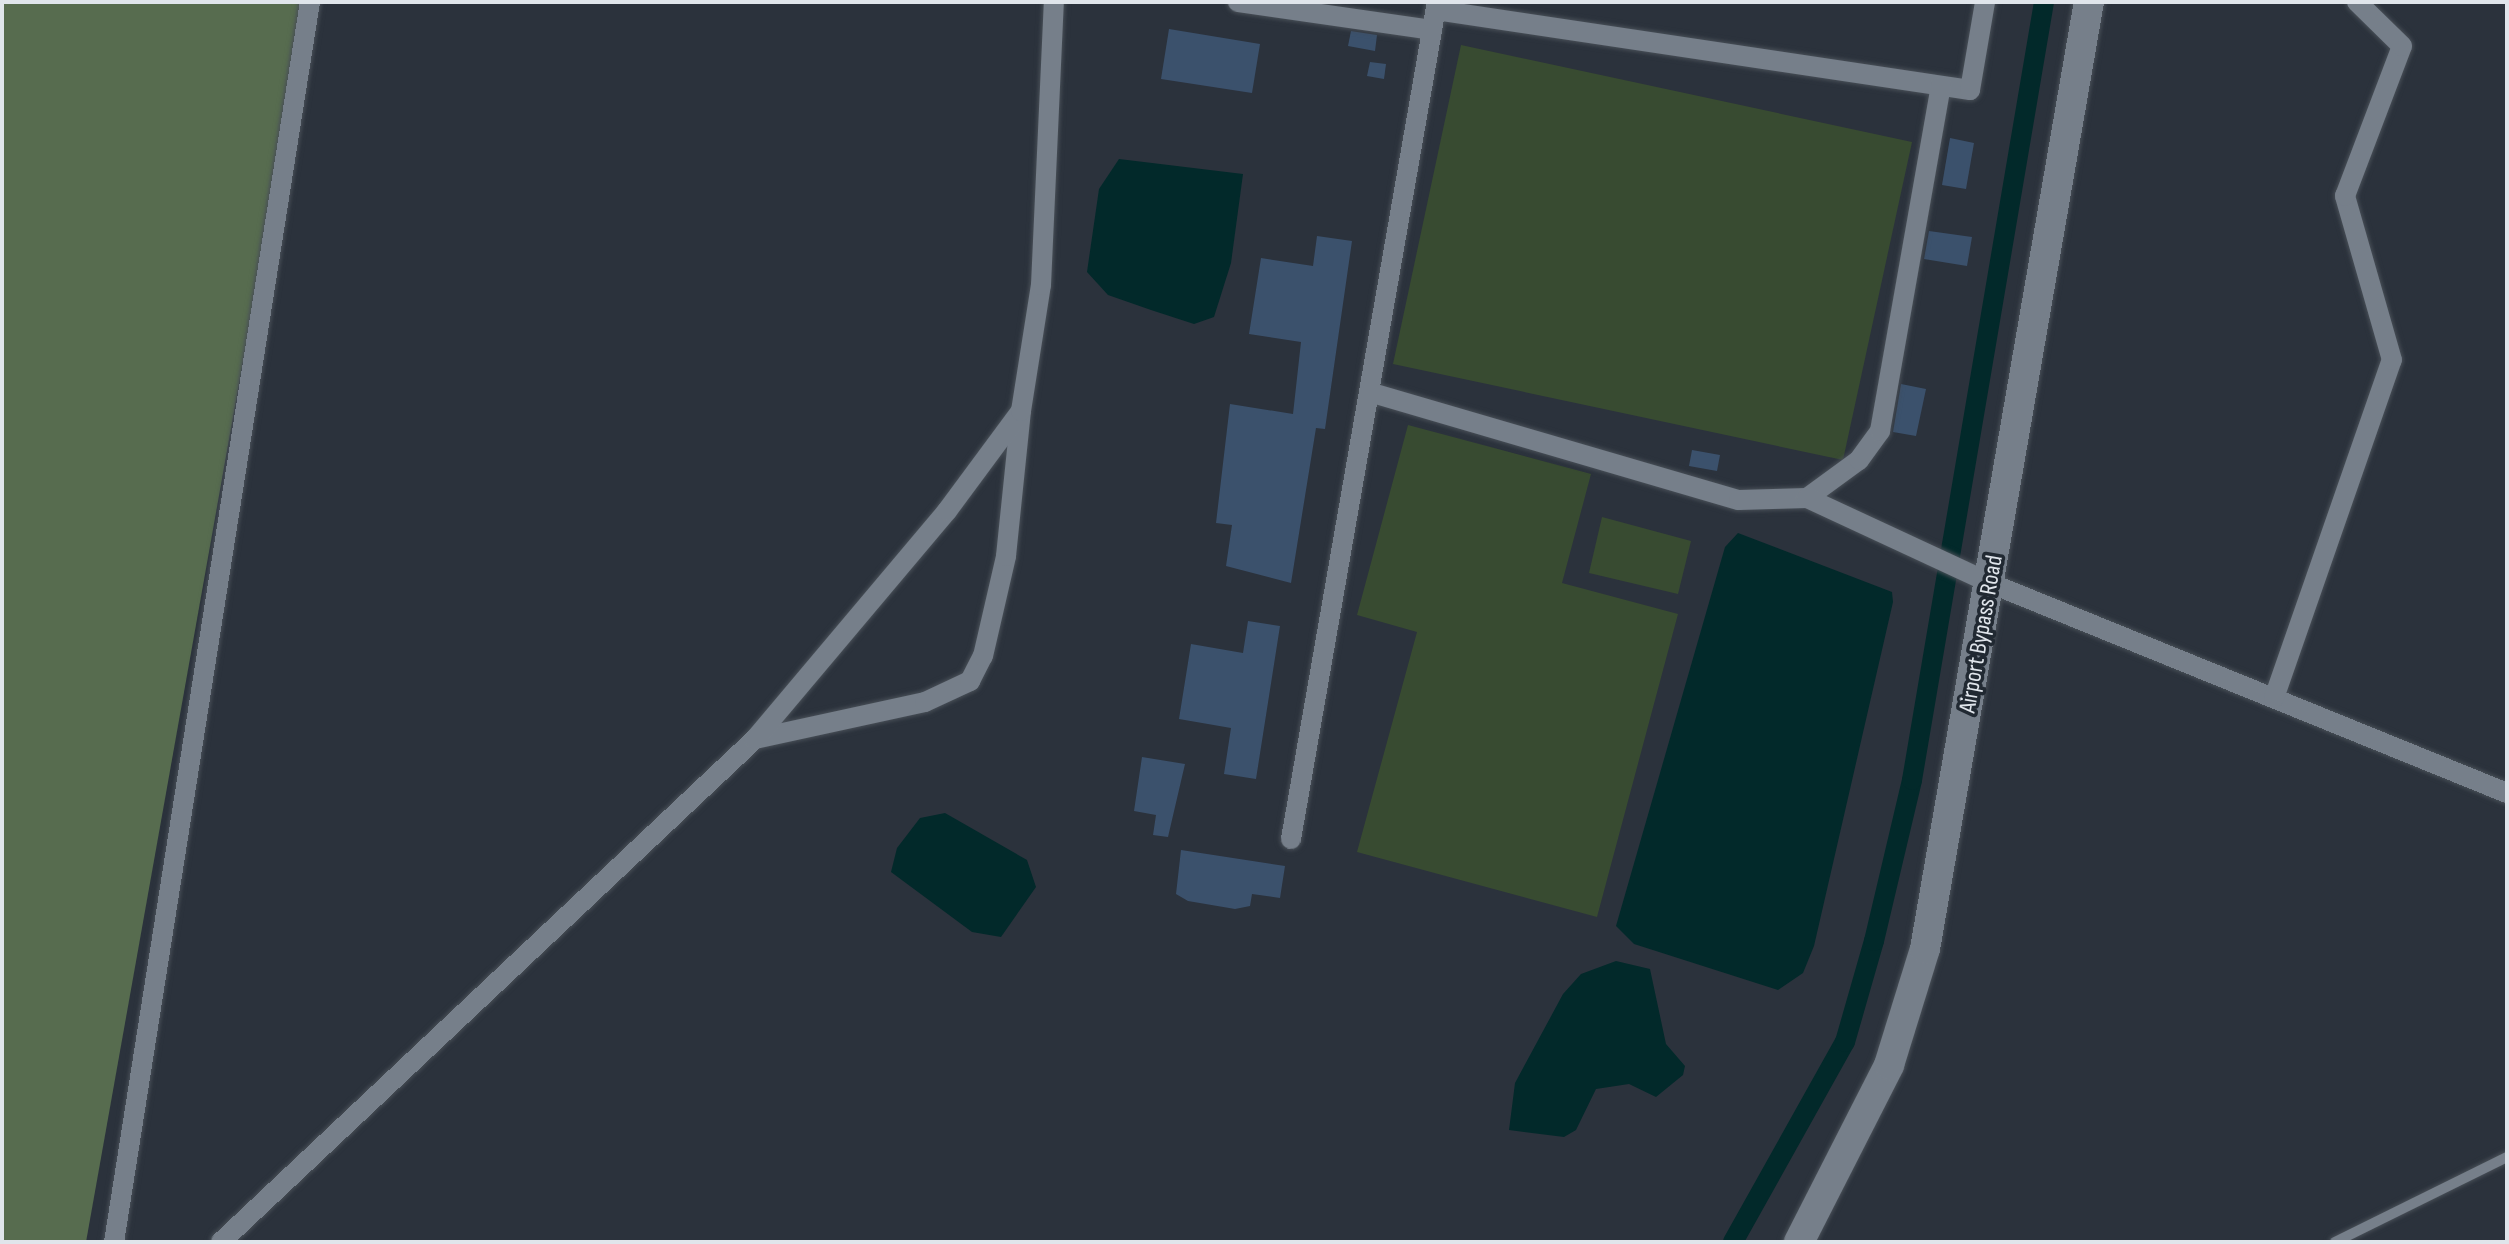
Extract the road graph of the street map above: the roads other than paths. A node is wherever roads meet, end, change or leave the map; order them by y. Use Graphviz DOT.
graph roads {
  1 [pos="310,2"];
  2 [pos="1054,2"];
  3 [pos="1238,2"];
  4 [pos="1985,2"];
  5 [pos="2089,2"];
  6 [pos="2357,2"];
  7 [pos="1435,14"];
  8 [pos="1941,86"];
  9 [pos="1369,392"];
  10 [pos="1021,411"];
  11 [pos="1807,498"];
  12 [pos="1990,583"];
  13 [pos="2274,698"];
  14 [pos="755,739"];
  15 [pos="2507,793"];
  16 [pos="1291,839"];
  17 [pos="2507,1157"];
  18 [pos="114,1242"];
  19 [pos="221,1242"];
  20 [pos="1799,1242"];
  21 [pos="2335,1242"];
  1 -- 18 [label="street"];
  2 -- 10 [label="street"];
  3 -- 7 [label="street"];
  4 -- 8 [label="street"];
  5 -- 12 [label="street, Airport Bypass Road"];
  6 -- 13 [label="street"];
  7 -- 8 [label="street"];
  7 -- 9 [label="street"];
  8 -- 11 [label="street"];
  9 -- 11 [label="street"];
  9 -- 16 [label="street"];
  10 -- 14 [label="street"];
  10 -- 14 [label="street"];
  11 -- 12 [label="street"];
  12 -- 13 [label="street"];
  12 -- 20 [label="street, Airport Bypass Road"];
  13 -- 15 [label="street"];
  14 -- 19 [label="street"];
  17 -- 21 [label="lane"];
}
